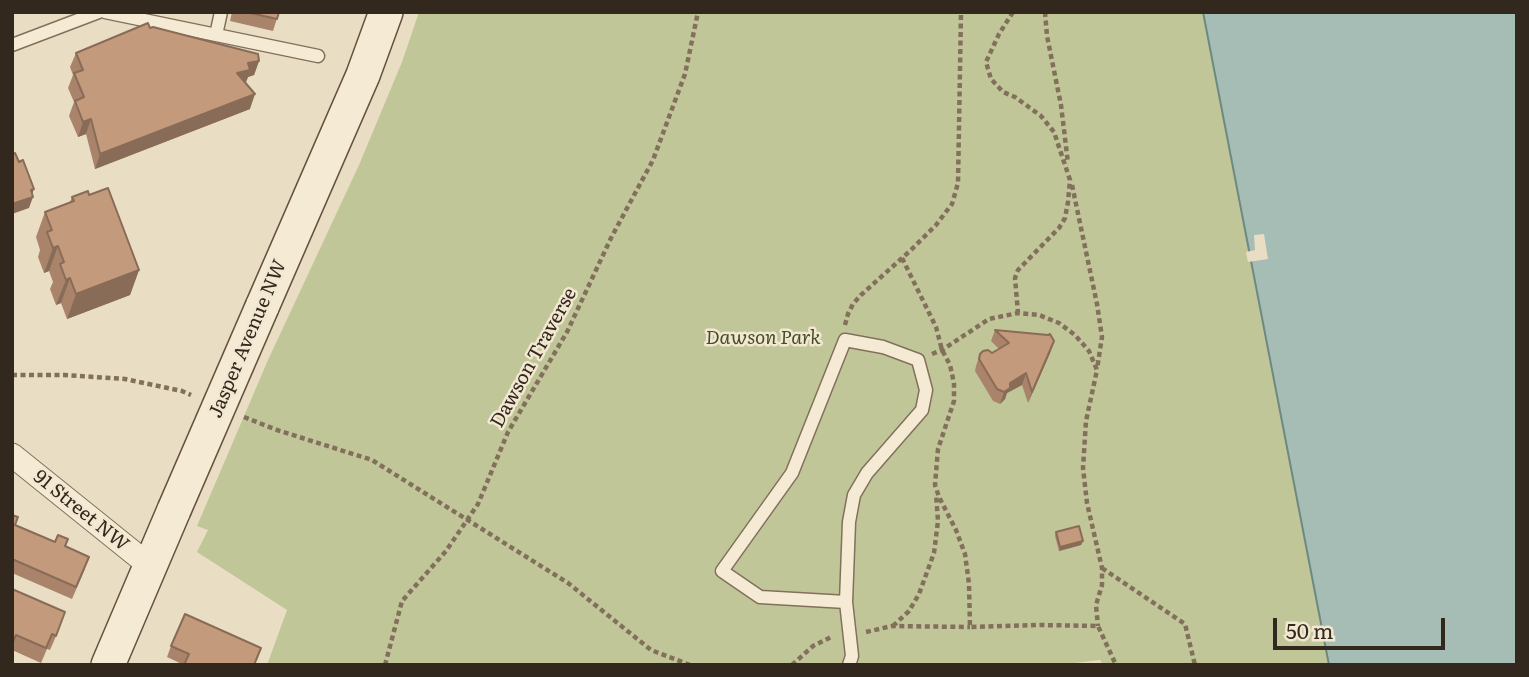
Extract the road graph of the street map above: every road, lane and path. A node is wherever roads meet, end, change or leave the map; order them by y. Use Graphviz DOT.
graph roads {
  1 [pos="99,12"];
  2 [pos="105,12"];
  3 [pos="221,12"];
  4 [pos="386,12"];
  5 [pos="698,12"];
  6 [pos="961,12"];
  7 [pos="1013,12"];
  8 [pos="1045,12"];
  9 [pos="215,35"];
  10 [pos="12,45"];
  11 [pos="318,56"];
  12 [pos="1069,174"];
  13 [pos="1070,180"];
  14 [pos="902,258"];
  15 [pos="1018,313"];
  16 [pos="845,340"];
  17 [pos="942,350"];
  18 [pos="918,360"];
  19 [pos="1097,370"];
  20 [pos="12,375"];
  21 [pos="191,395"];
  22 [pos="244,417"];
  23 [pos="12,455"];
  24 [pos="935,485"];
  25 [pos="468,520"];
  26 [pos="150,566"];
  27 [pos="1102,568"];
  28 [pos="846,602"];
  29 [pos="892,626"];
  30 [pos="1098,626"];
  31 [pos="970,627"];
  32 [pos="849,634"];
  33 [pos="108,665"];
  34 [pos="385,665"];
  35 [pos="690,665"];
  36 [pos="792,665"];
  37 [pos="849,665"];
  38 [pos="1116,665"];
  39 [pos="1195,665"];
  1 -- 10 [label="lane"];
  2 -- 9 [label="lane"];
  3 -- 9 [label="lane"];
  4 -- 26 [label="main road, Jasper Avenue NW, bridge"];
  5 -- 25 [label="path, Dawson Traverse"];
  6 -- 14 [label="path"];
  7 -- 12 [label="path"];
  8 -- 12 [label="path"];
  9 -- 11 [label="lane"];
  12 -- 13 [label="path"];
  13 -- 15 [label="path"];
  13 -- 19 [label="path"];
  14 -- 16 [label="path"];
  14 -- 17 [label="path"];
  15 -- 17 [label="path"];
  15 -- 19 [label="path"];
  16 -- 18 [label="lane"];
  16 -- 28 [label="lane"];
  17 -- 18 [label="path"];
  17 -- 24 [label="path"];
  18 -- 28 [label="lane"];
  19 -- 27 [label="path"];
  20 -- 21 [label="path"];
  22 -- 25 [label="path"];
  23 -- 26 [label="street, 91 Street NW"];
  24 -- 29 [label="path"];
  24 -- 31 [label="path"];
  25 -- 34 [label="path, Dawson Traverse"];
  25 -- 35 [label="path"];
  26 -- 33 [label="main road, Jasper Avenue NW"];
  27 -- 30 [label="path"];
  27 -- 39 [label="path"];
  28 -- 32 [label="lane"];
  29 -- 31 [label="path"];
  29 -- 32 [label="path"];
  30 -- 31 [label="path"];
  30 -- 38 [label="path"];
  32 -- 36 [label="path"];
  32 -- 37 [label="lane"];
}
